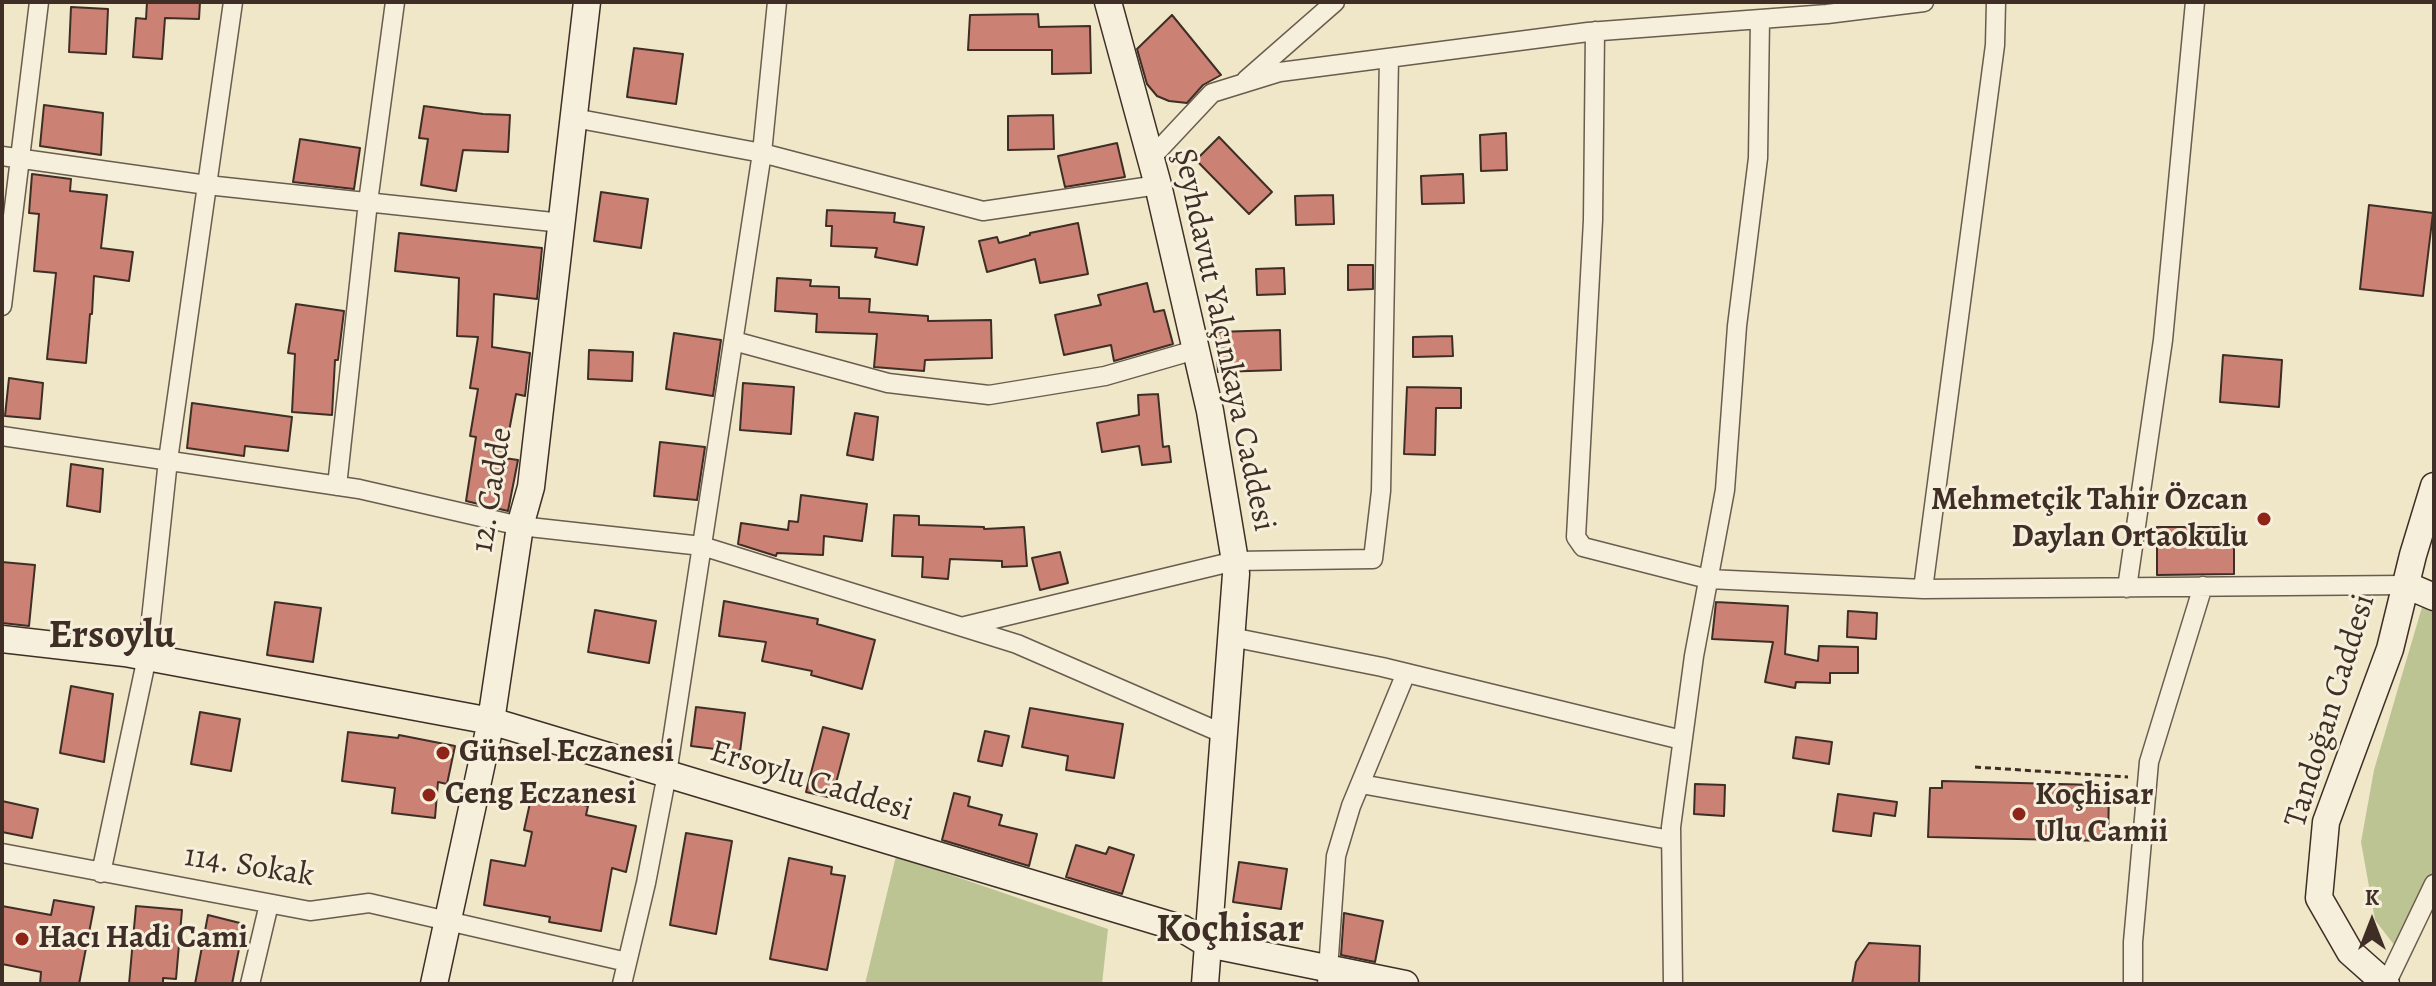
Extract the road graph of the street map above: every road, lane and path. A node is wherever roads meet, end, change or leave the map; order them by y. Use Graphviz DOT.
graph roads {
  1 [pos="39,2"];
  2 [pos="233,2"];
  3 [pos="395,2"];
  4 [pos="587,2"];
  5 [pos="777,2"];
  6 [pos="1108,2"];
  7 [pos="1335,2"];
  8 [pos="1924,2"];
  9 [pos="1996,2"];
  10 [pos="2195,2"];
  11 [pos="1760,19"];
  12 [pos="1595,31"];
  13 [pos="1389,58"];
  14 [pos="1241,84"];
  15 [pos="574,118"];
  16 [pos="762,153"];
  17 [pos="2,156"];
  18 [pos="1151,158"];
  19 [pos="21,159"];
  20 [pos="207,185"];
  21 [pos="1158,185"];
  22 [pos="368,202"];
  23 [pos="562,223"];
  24 [pos="2,306"];
  25 [pos="734,341"];
  26 [pos="1195,350"];
  27 [pos="2,436"];
  28 [pos="168,460"];
  29 [pos="337,486"];
  30 [pos="2434,486"];
  31 [pos="520,526"];
  32 [pos="702,546"];
  33 [pos="2423,560"];
  34 [pos="1235,561"];
  35 [pos="1708,579"];
  36 [pos="2406,585"];
  37 [pos="2203,586"];
  38 [pos="2127,588"];
  39 [pos="1923,589"];
  40 [pos="2434,597"];
  41 [pos="962,626"];
  42 [pos="1231,637"];
  43 [pos="2,639"];
  44 [pos="147,657"];
  45 [pos="1406,673"];
  46 [pos="491,721"];
  47 [pos="1224,734"];
  48 [pos="1682,740"];
  49 [pos="1975,767"];
  50 [pos="667,774"];
  51 [pos="2148,778"];
  52 [pos="1361,784"];
  53 [pos="1671,840"];
  54 [pos="2,853"];
  55 [pos="101,873"];
  56 [pos="2434,884"];
  57 [pos="269,904"];
  58 [pos="446,922"];
  59 [pos="1208,944"];
  60 [pos="627,962"];
  61 [pos="1327,976"];
  62 [pos="250,984"];
  63 [pos="434,984"];
  64 [pos="622,984"];
  65 [pos="1205,984"];
  66 [pos="1405,984"];
  67 [pos="1673,984"];
  68 [pos="2133,984"];
  69 [pos="2386,984"];
  1 -- 19 [label="street"];
  2 -- 20 [label="street"];
  3 -- 22 [label="street"];
  4 -- 15 [label="street, 12. Cadde"];
  5 -- 16 [label="street"];
  6 -- 18 [label="street, Şeyhdavut Yalçınkaya Caddesi"];
  7 -- 14 [label="street"];
  8 -- 11 [label="street"];
  9 -- 39 [label="street"];
  10 -- 38 [label="street"];
  11 -- 12 [label="street"];
  11 -- 35 [label="street"];
  12 -- 13 [label="street"];
  12 -- 35 [label="street"];
  13 -- 14 [label="street"];
  13 -- 34 [label="street"];
  14 -- 18 [label="street"];
  15 -- 16 [label="street"];
  15 -- 23 [label="street, 12. Cadde"];
  16 -- 21 [label="street"];
  16 -- 25 [label="street"];
  17 -- 19 [label="street"];
  18 -- 21 [label="street, Şeyhdavut Yalçınkaya Caddesi"];
  19 -- 20 [label="street"];
  19 -- 24 [label="street"];
  20 -- 22 [label="street"];
  20 -- 28 [label="street"];
  21 -- 26 [label="street, Şeyhdavut Yalçınkaya Caddesi"];
  22 -- 23 [label="street"];
  22 -- 29 [label="street"];
  23 -- 31 [label="street, 12. Cadde"];
  25 -- 26 [label="street"];
  25 -- 32 [label="street"];
  26 -- 34 [label="street, Şeyhdavut Yalçınkaya Caddesi"];
  27 -- 28 [label="street"];
  28 -- 29 [label="street"];
  28 -- 44 [label="street"];
  29 -- 31 [label="street"];
  30 -- 33 [label="street, Tandoğan Caddesi"];
  31 -- 32 [label="street"];
  31 -- 46 [label="street, 12. Cadde"];
  32 -- 41 [label="street"];
  32 -- 50 [label="street"];
  33 -- 36 [label="street, Tandoğan Caddesi"];
  34 -- 41 [label="street"];
  34 -- 42 [label="street, Şeyhdavut Yalçınkaya Caddesi"];
  35 -- 39 [label="street"];
  35 -- 48 [label="street"];
  36 -- 37 [label="street"];
  36 -- 40 [label="street"];
  36 -- 69 [label="street, Tandoğan Caddesi"];
  37 -- 38 [label="street"];
  37 -- 51 [label="street"];
  38 -- 39 [label="street"];
  41 -- 47 [label="street"];
  42 -- 45 [label="street"];
  42 -- 47 [label="street, Şeyhdavut Yalçınkaya Caddesi"];
  43 -- 44 [label="street, Ersoylu Caddesi"];
  44 -- 46 [label="street, Ersoylu Caddesi"];
  44 -- 55 [label="street"];
  45 -- 48 [label="street"];
  45 -- 52 [label="street"];
  46 -- 50 [label="street, Ersoylu Caddesi"];
  46 -- 58 [label="street, 12. Cadde"];
  47 -- 59 [label="street, Şeyhdavut Yalçınkaya Caddesi"];
  48 -- 53 [label="street"];
  49 -- 51 [label="path"];
  50 -- 59 [label="street, Ersoylu Caddesi"];
  50 -- 60 [label="street"];
  51 -- 68 [label="street"];
  52 -- 53 [label="street"];
  52 -- 61 [label="street"];
  53 -- 67 [label="street"];
  54 -- 55 [label="street, 114. Sokak"];
  55 -- 57 [label="street, 114. Sokak"];
  56 -- 69 [label="street"];
  57 -- 58 [label="street, 114. Sokak"];
  57 -- 62 [label="street"];
  58 -- 60 [label="street, 114. Sokak"];
  58 -- 63 [label="street, 12. Cadde"];
  59 -- 61 [label="street, Ersoylu Caddesi"];
  59 -- 65 [label="street, Şeyhdavut Yalçınkaya Caddesi"];
  60 -- 64 [label="street"];
  61 -- 66 [label="street, Ersoylu Caddesi"];
}
